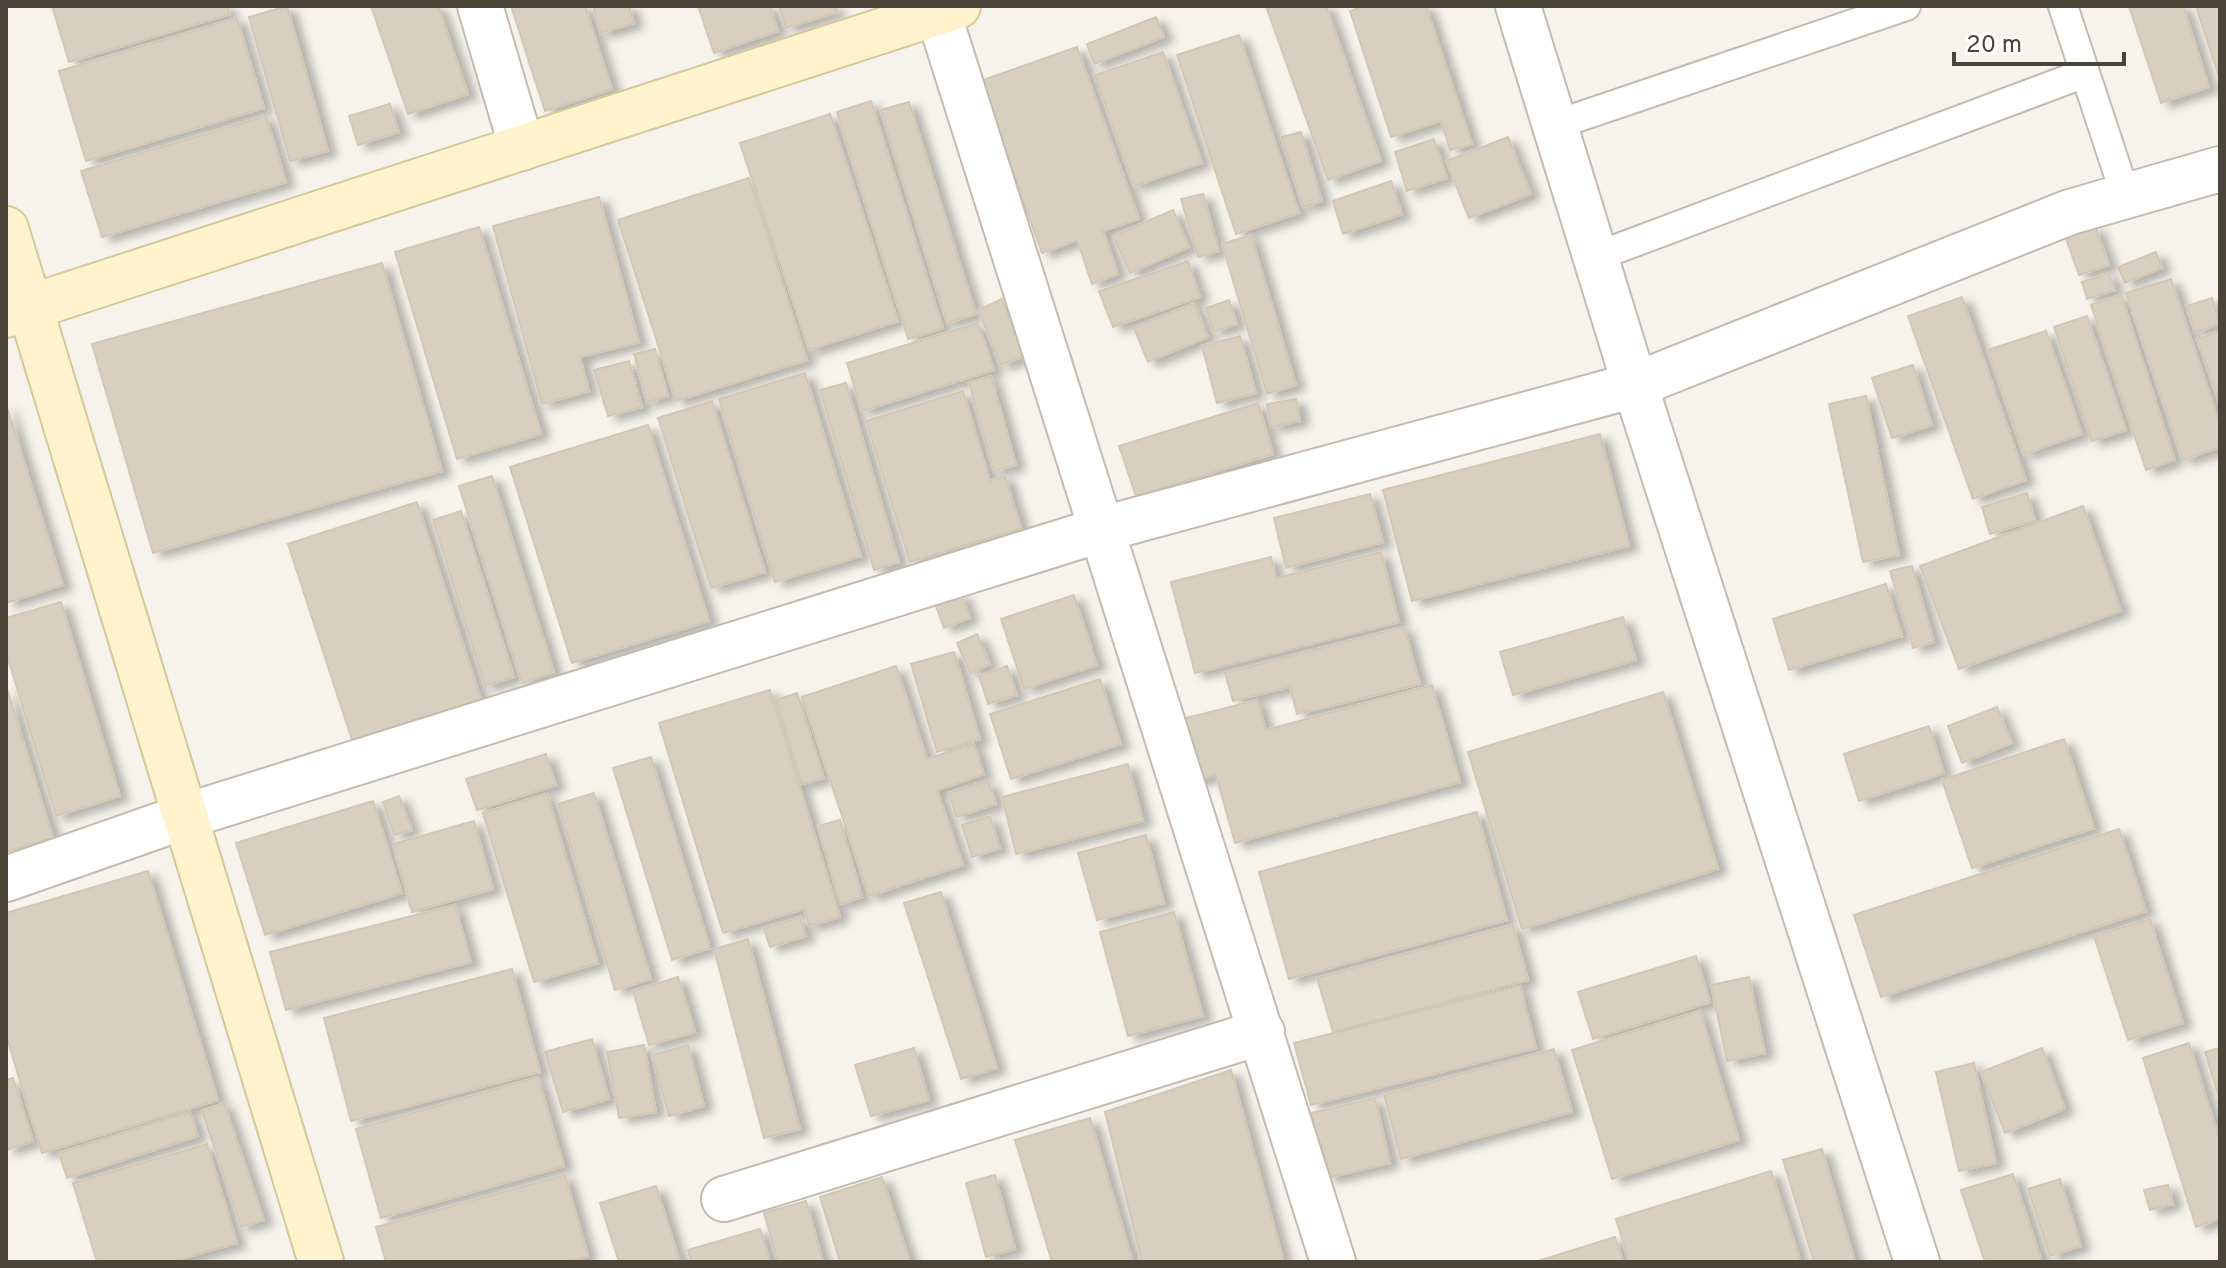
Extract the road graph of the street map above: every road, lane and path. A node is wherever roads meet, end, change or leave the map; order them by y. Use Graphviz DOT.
graph roads {
  1 [pos="480,6"];
  2 [pos="1518,6"];
  3 [pos="1906,6"];
  4 [pos="2063,6"];
  5 [pos="944,8"];
  6 [pos="2085,73"];
  7 [pos="1555,125"];
  8 [pos="522,148"];
  9 [pos="2220,169"];
  10 [pos="2126,197"];
  11 [pos="6,229"];
  12 [pos="1595,257"];
  13 [pos="18,311"];
  14 [pos="1635,385"];
  15 [pos="1103,529"];
  16 [pos="186,816"];
  17 [pos="6,879"];
  18 [pos="1262,1032"];
  19 [pos="724,1199"];
  20 [pos="321,1262"];
  21 [pos="1333,1262"];
  22 [pos="1917,1262"];
  1 -- 8 [label="street"];
  2 -- 7 [label="street"];
  3 -- 7 [label="lane"];
  4 -- 6 [label="lane"];
  5 -- 8 [label="street"];
  5 -- 15 [label="street"];
  6 -- 10 [label="lane"];
  6 -- 12 [label="lane"];
  7 -- 12 [label="street"];
  8 -- 13 [label="street"];
  9 -- 10 [label="street"];
  10 -- 14 [label="street"];
  11 -- 13 [label="street"];
  12 -- 14 [label="street"];
  13 -- 16 [label="street"];
  14 -- 15 [label="street"];
  14 -- 22 [label="street"];
  15 -- 16 [label="street"];
  15 -- 18 [label="street"];
  16 -- 17 [label="street"];
  16 -- 20 [label="street"];
  18 -- 19 [label="street"];
  18 -- 21 [label="street"];
}
